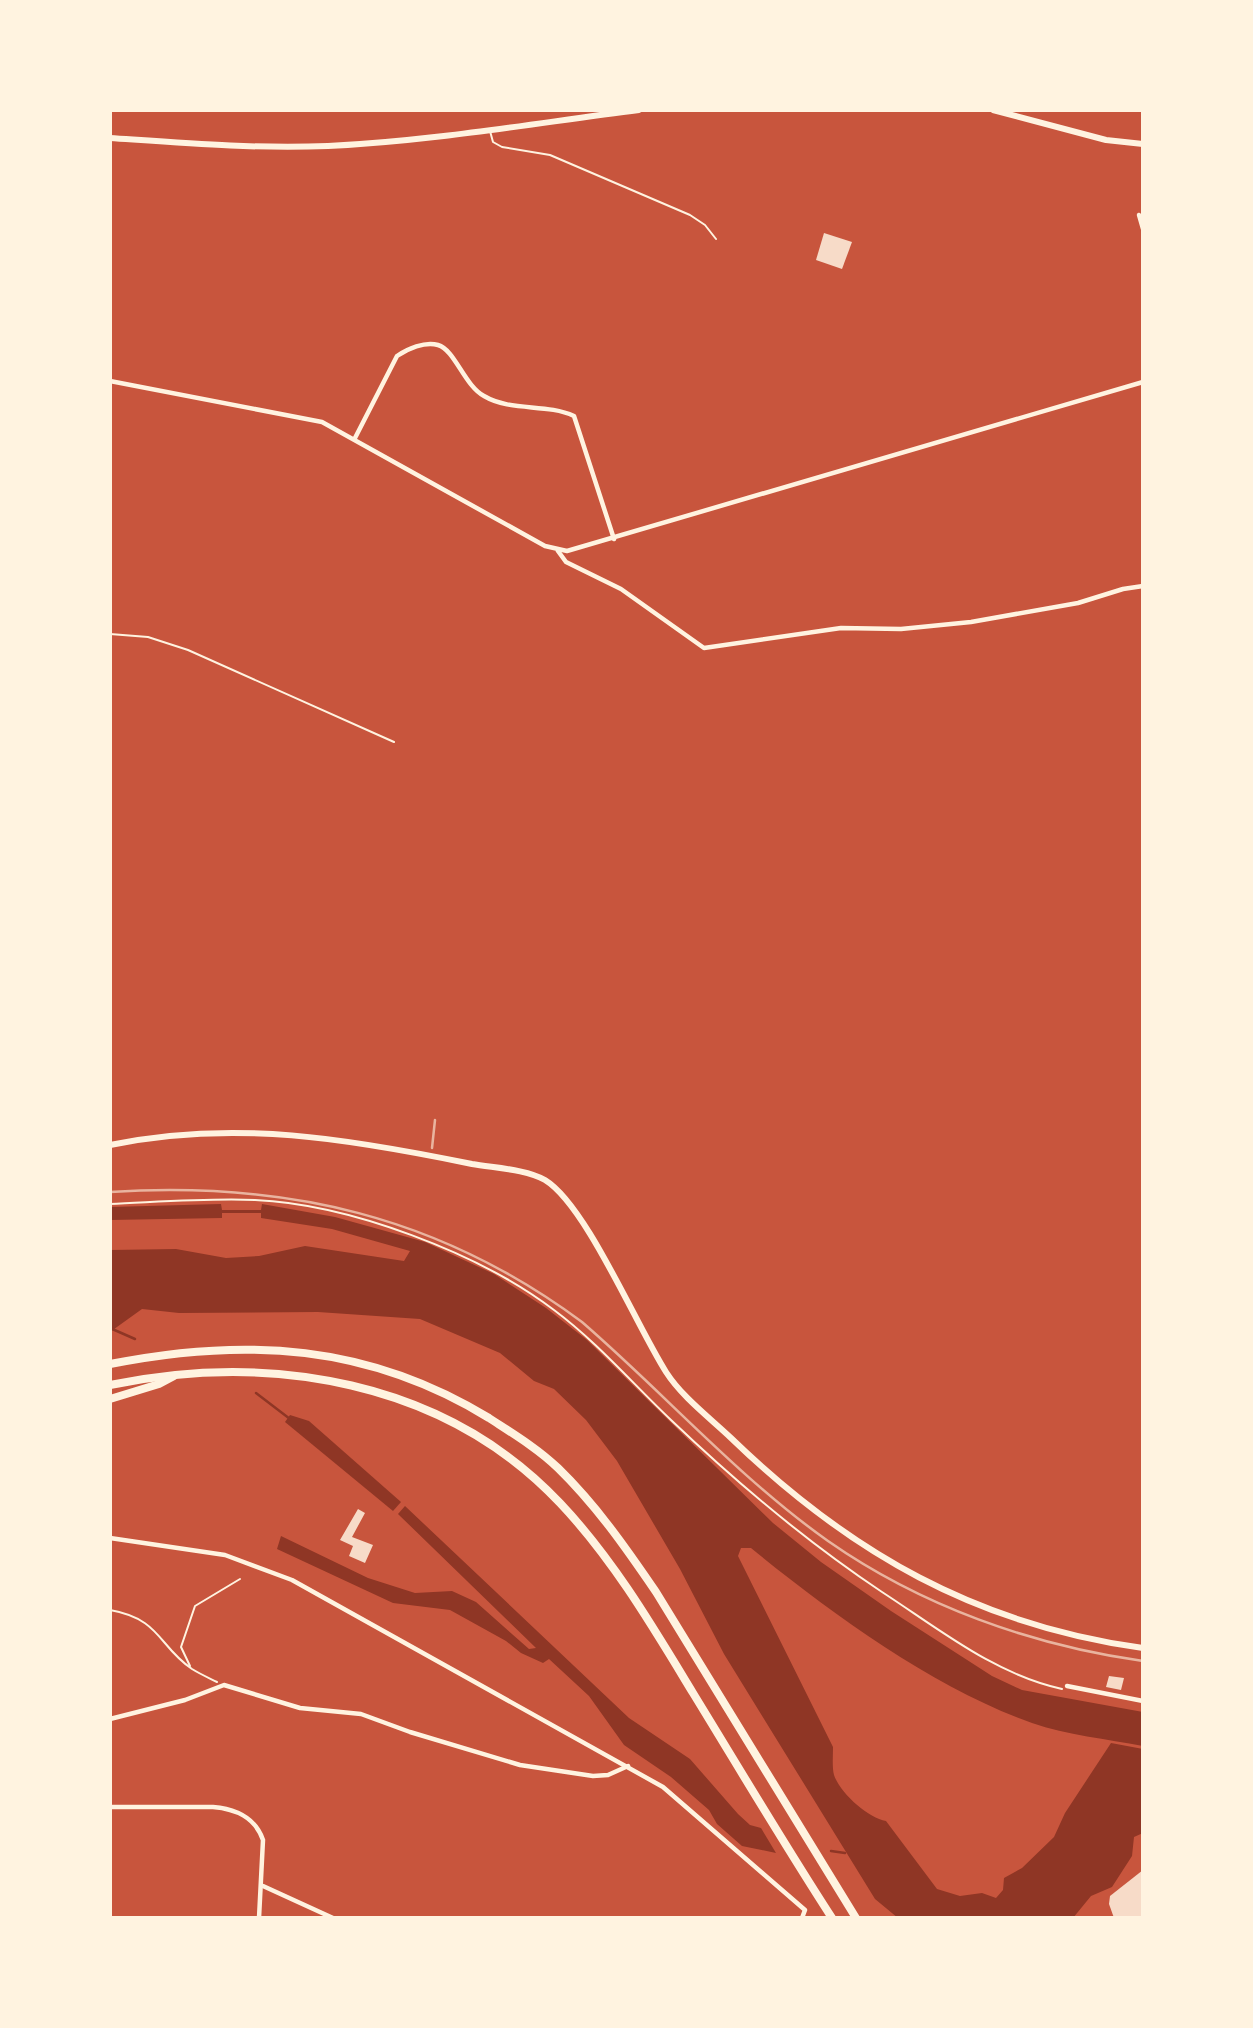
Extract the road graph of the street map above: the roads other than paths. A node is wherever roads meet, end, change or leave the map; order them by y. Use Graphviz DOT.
graph roads {
  1 [pos="639,110"];
  2 [pos="993,110"];
  3 [pos="490,129"];
  4 [pos="110,138"];
  5 [pos="1143,144"];
  6 [pos="1139,215"];
  7 [pos="1143,229"];
  8 [pos="716,239"];
  9 [pos="110,381"];
  10 [pos="1143,382"];
  11 [pos="355,438"];
  12 [pos="614,539"];
  13 [pos="557,550"];
  14 [pos="1143,586"];
  15 [pos="110,1145"];
  16 [pos="110,1364"];
  17 [pos="176,1375"];
  18 [pos="110,1385"];
  19 [pos="110,1399"];
  20 [pos="110,1538"];
  21 [pos="1143,1648"];
  22 [pos="1067,1688"];
  23 [pos="1143,1701"];
  24 [pos="110,1719"];
  25 [pos="628,1766"];
  26 [pos="110,1807"];
  27 [pos="263,1886"];
  28 [pos="259,1918"];
  29 [pos="332,1918"];
  30 [pos="802,1918"];
  31 [pos="832,1918"];
  32 [pos="856,1918"];
  1 -- 3 [label="main road"];
  2 -- 5 [label="main road"];
  3 -- 4 [label="main road"];
  3 -- 8 [label="lane"];
  6 -- 7 [label="street"];
  9 -- 11 [label="street"];
  10 -- 12 [label="street"];
  11 -- 12 [label="street"];
  11 -- 13 [label="street"];
  12 -- 13 [label="street"];
  13 -- 14 [label="street"];
  15 -- 21 [label="main road"];
  16 -- 32 [label="highway"];
  17 -- 18 [label="highway"];
  17 -- 19 [label="highway"];
  17 -- 31 [label="highway"];
  20 -- 25 [label="street"];
  22 -- 23 [label="street"];
  24 -- 25 [label="street"];
  25 -- 30 [label="street"];
  26 -- 27 [label="street"];
  27 -- 28 [label="street"];
  27 -- 29 [label="street"];
}
